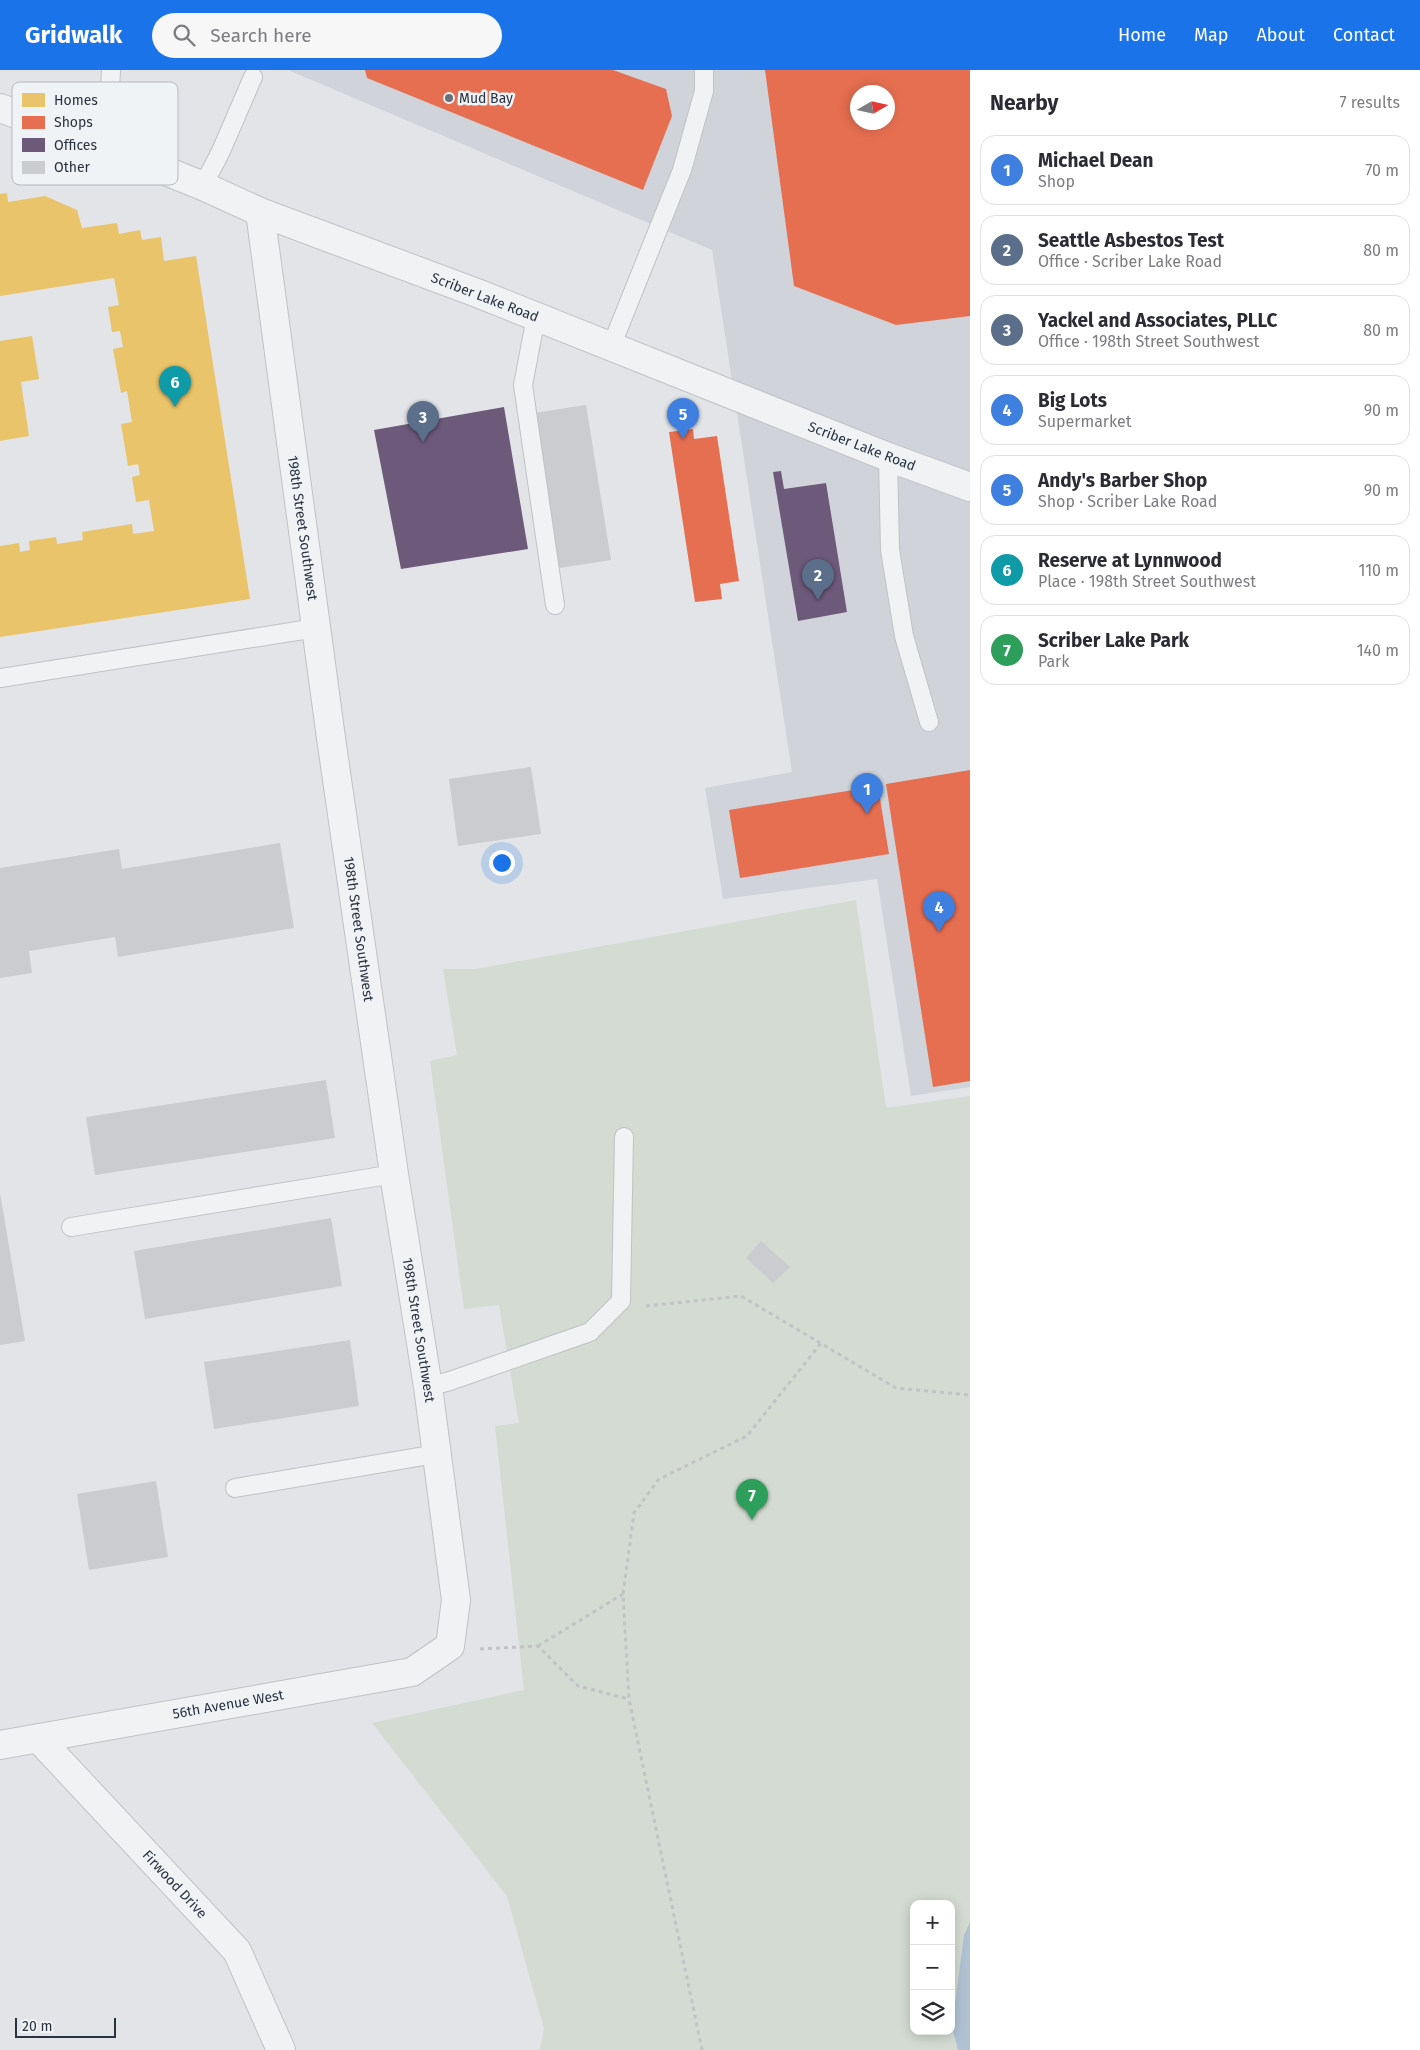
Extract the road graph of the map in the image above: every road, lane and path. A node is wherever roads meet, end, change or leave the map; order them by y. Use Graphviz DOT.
graph roads {
  1 [pos="704,70"];
  2 [pos="253,77"];
  3 [pos="0,108"];
  4 [pos="12,112"];
  5 [pos="178,176"];
  6 [pos="203,186"];
  7 [pos="260,212"];
  8 [pos="536,316"];
  9 [pos="611,347"];
  10 [pos="888,457"];
  11 [pos="970,487"];
  12 [pos="555,605"];
  13 [pos="316,628"];
  14 [pos="0,678"];
  15 [pos="929,722"];
  16 [pos="624,1137"];
  17 [pos="394,1174"];
  18 [pos="71,1226"];
  19 [pos="621,1301"];
  20 [pos="821,1343"];
  21 [pos="428,1387"];
  22 [pos="970,1395"];
  23 [pos="436,1454"];
  24 [pos="235,1488"];
  25 [pos="623,1594"];
  26 [pos="450,1646"];
  27 [pos="538,1646"];
  28 [pos="629,1699"];
  29 [pos="38,1738"];
  30 [pos="0,1745"];
  31 [pos="281,2050"];
  32 [pos="702,2050"];
  1 -- 9 [label="lane"];
  2 -- 6 [label="lane"];
  3 -- 4 [label="street, Scriber Lake Road"];
  5 -- 6 [label="street, Scriber Lake Road"];
  6 -- 7 [label="street, Scriber Lake Road"];
  7 -- 8 [label="street, Scriber Lake Road"];
  7 -- 13 [label="street, 198th Street Southwest"];
  8 -- 9 [label="street, Scriber Lake Road"];
  8 -- 12 [label="lane"];
  9 -- 10 [label="street, Scriber Lake Road"];
  10 -- 11 [label="street, Scriber Lake Road"];
  10 -- 15 [label="lane"];
  13 -- 14 [label="lane"];
  13 -- 17 [label="street, 198th Street Southwest"];
  16 -- 19 [label="lane"];
  17 -- 18 [label="lane"];
  17 -- 21 [label="street, 198th Street Southwest"];
  19 -- 20 [label="path"];
  19 -- 21 [label="lane"];
  20 -- 22 [label="path"];
  20 -- 25 [label="path"];
  21 -- 23 [label="street, 198th Street Southwest"];
  23 -- 24 [label="lane"];
  23 -- 26 [label="street, 198th Street Southwest"];
  25 -- 27 [label="path"];
  25 -- 28 [label="path"];
  26 -- 27 [label="path"];
  26 -- 29 [label="street, 56th Avenue West"];
  27 -- 28 [label="path"];
  28 -- 32 [label="path"];
  29 -- 30 [label="street, 56th Avenue West"];
  29 -- 31 [label="street, Firwood Drive"];
}
